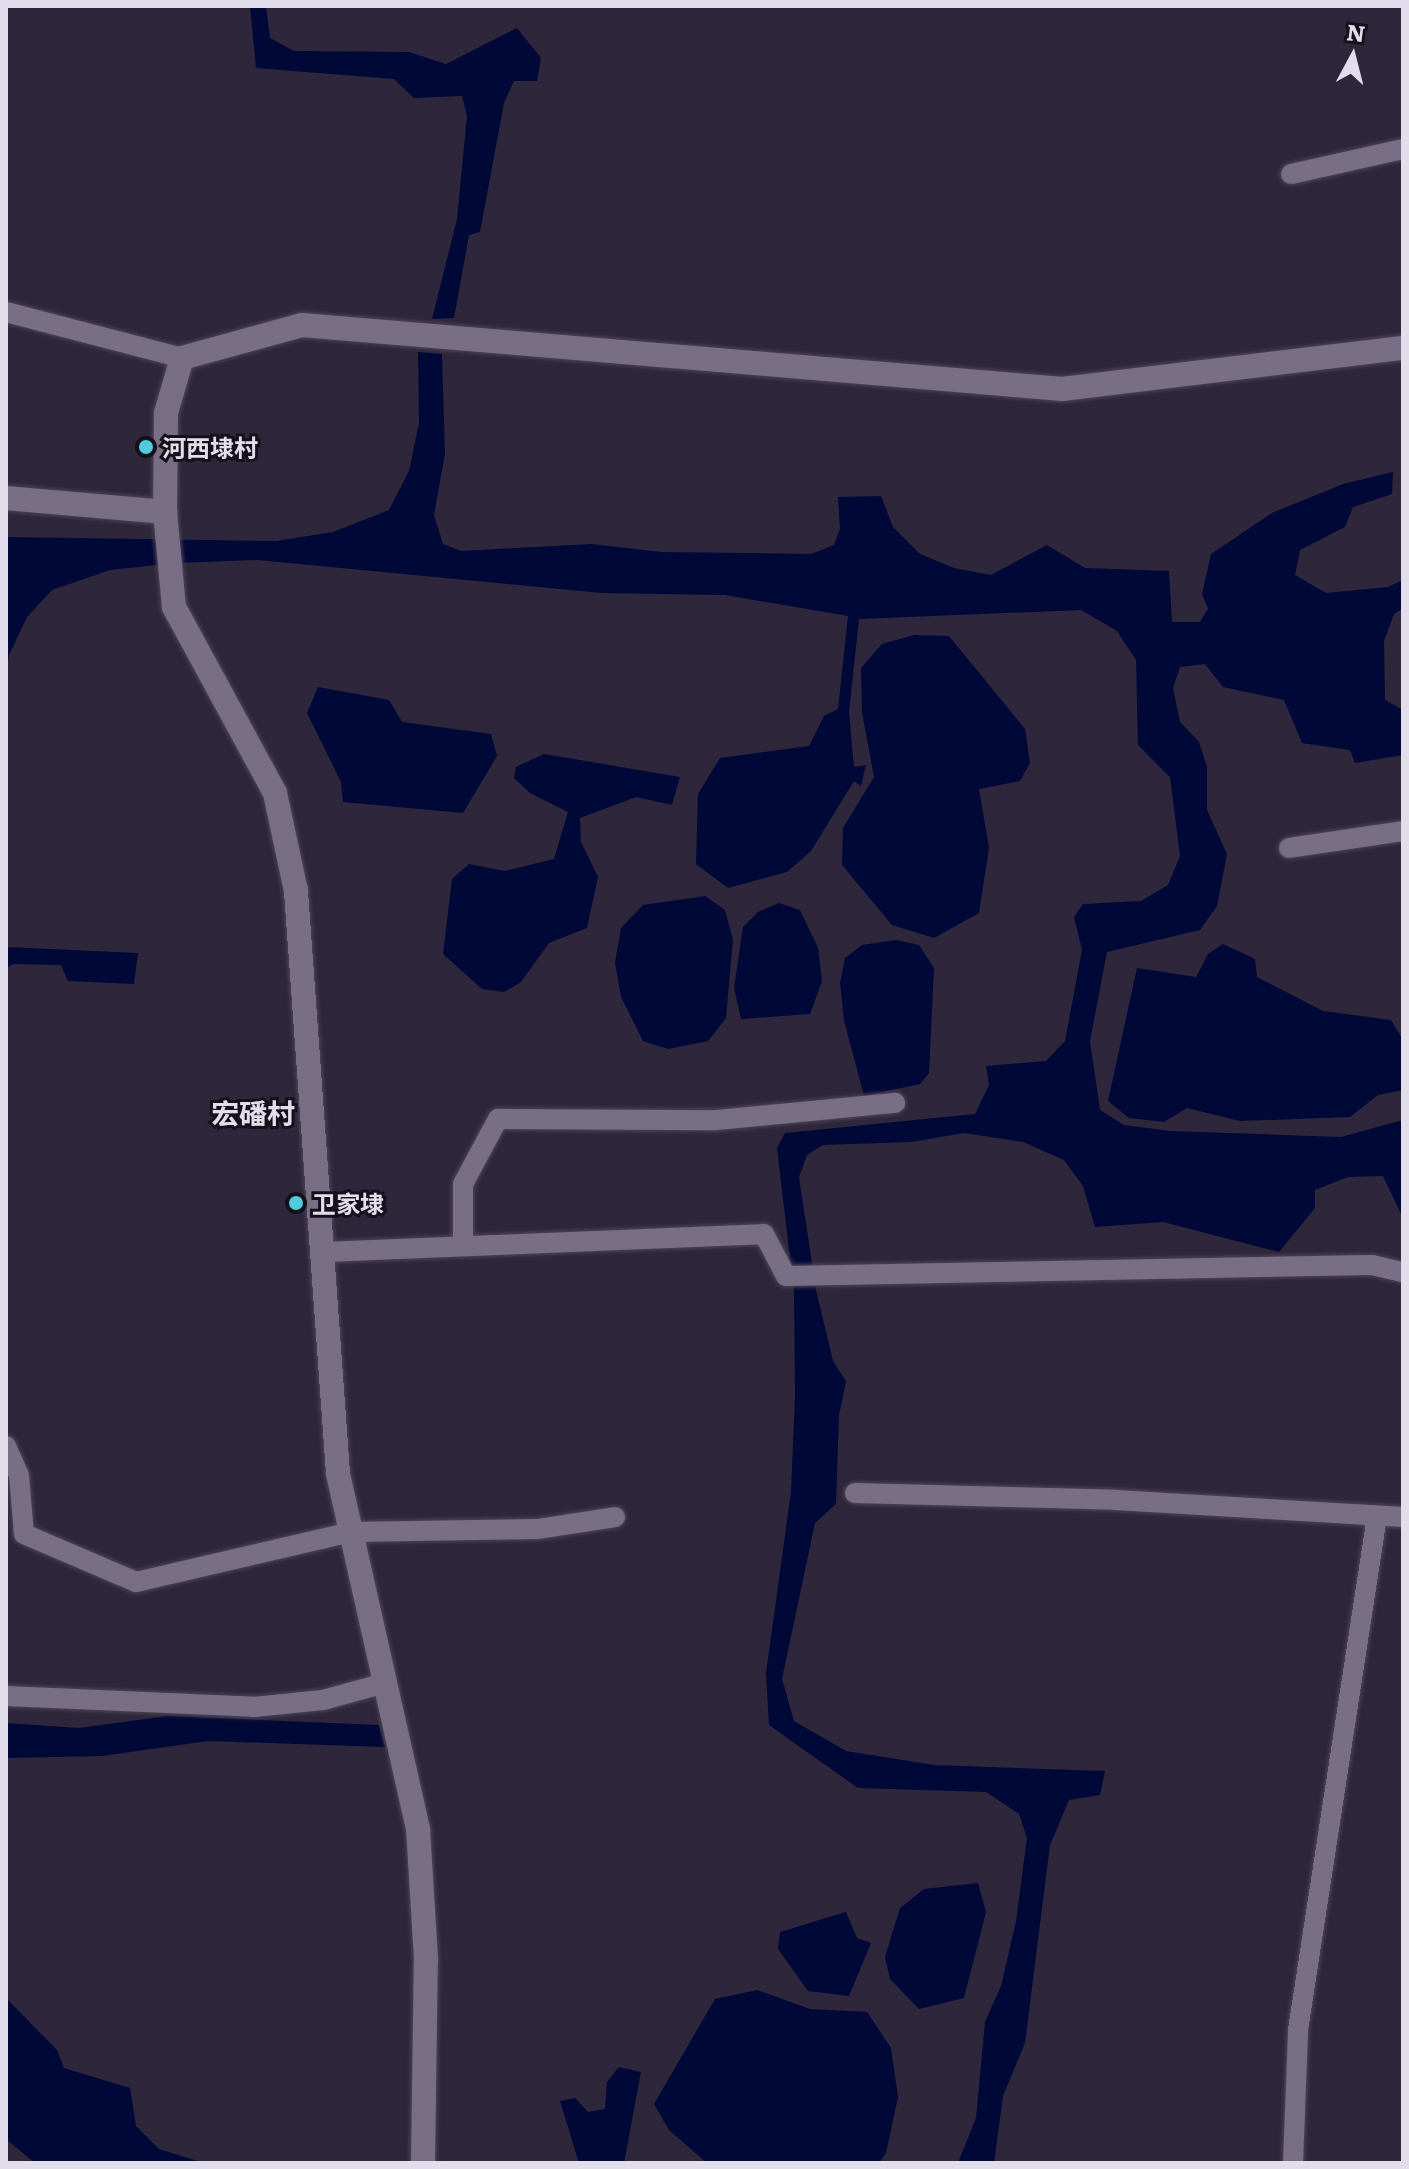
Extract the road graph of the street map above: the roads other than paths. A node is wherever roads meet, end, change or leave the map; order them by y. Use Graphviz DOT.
graph roads {
  1 [pos="1403,149"];
  2 [pos="1291,174"];
  3 [pos="6,312"];
  4 [pos="1403,348"];
  5 [pos="182,358"];
  6 [pos="6,498"];
  7 [pos="166,521"];
  8 [pos="1403,831"];
  9 [pos="1289,848"];
  10 [pos="895,1103"];
  11 [pos="463,1246"];
  12 [pos="322,1252"];
  13 [pos="1403,1272"];
  14 [pos="6,1446"];
  15 [pos="855,1493"];
  16 [pos="1377,1516"];
  17 [pos="615,1517"];
  18 [pos="1403,1517"];
  19 [pos="351,1532"];
  20 [pos="385,1683"];
  21 [pos="6,1696"];
  22 [pos="423,2163"];
  23 [pos="1293,2163"];
  1 -- 2 [label="street"];
  3 -- 5 [label="street"];
  4 -- 5 [label="street"];
  5 -- 7 [label="street"];
  6 -- 7 [label="street"];
  7 -- 12 [label="street"];
  8 -- 9 [label="street"];
  10 -- 11 [label="street"];
  11 -- 12 [label="street"];
  11 -- 13 [label="street"];
  12 -- 19 [label="street"];
  14 -- 19 [label="street"];
  15 -- 16 [label="street"];
  16 -- 18 [label="street"];
  16 -- 23 [label="street"];
  17 -- 19 [label="street"];
  19 -- 20 [label="street"];
  20 -- 21 [label="street"];
  20 -- 22 [label="street"];
}
